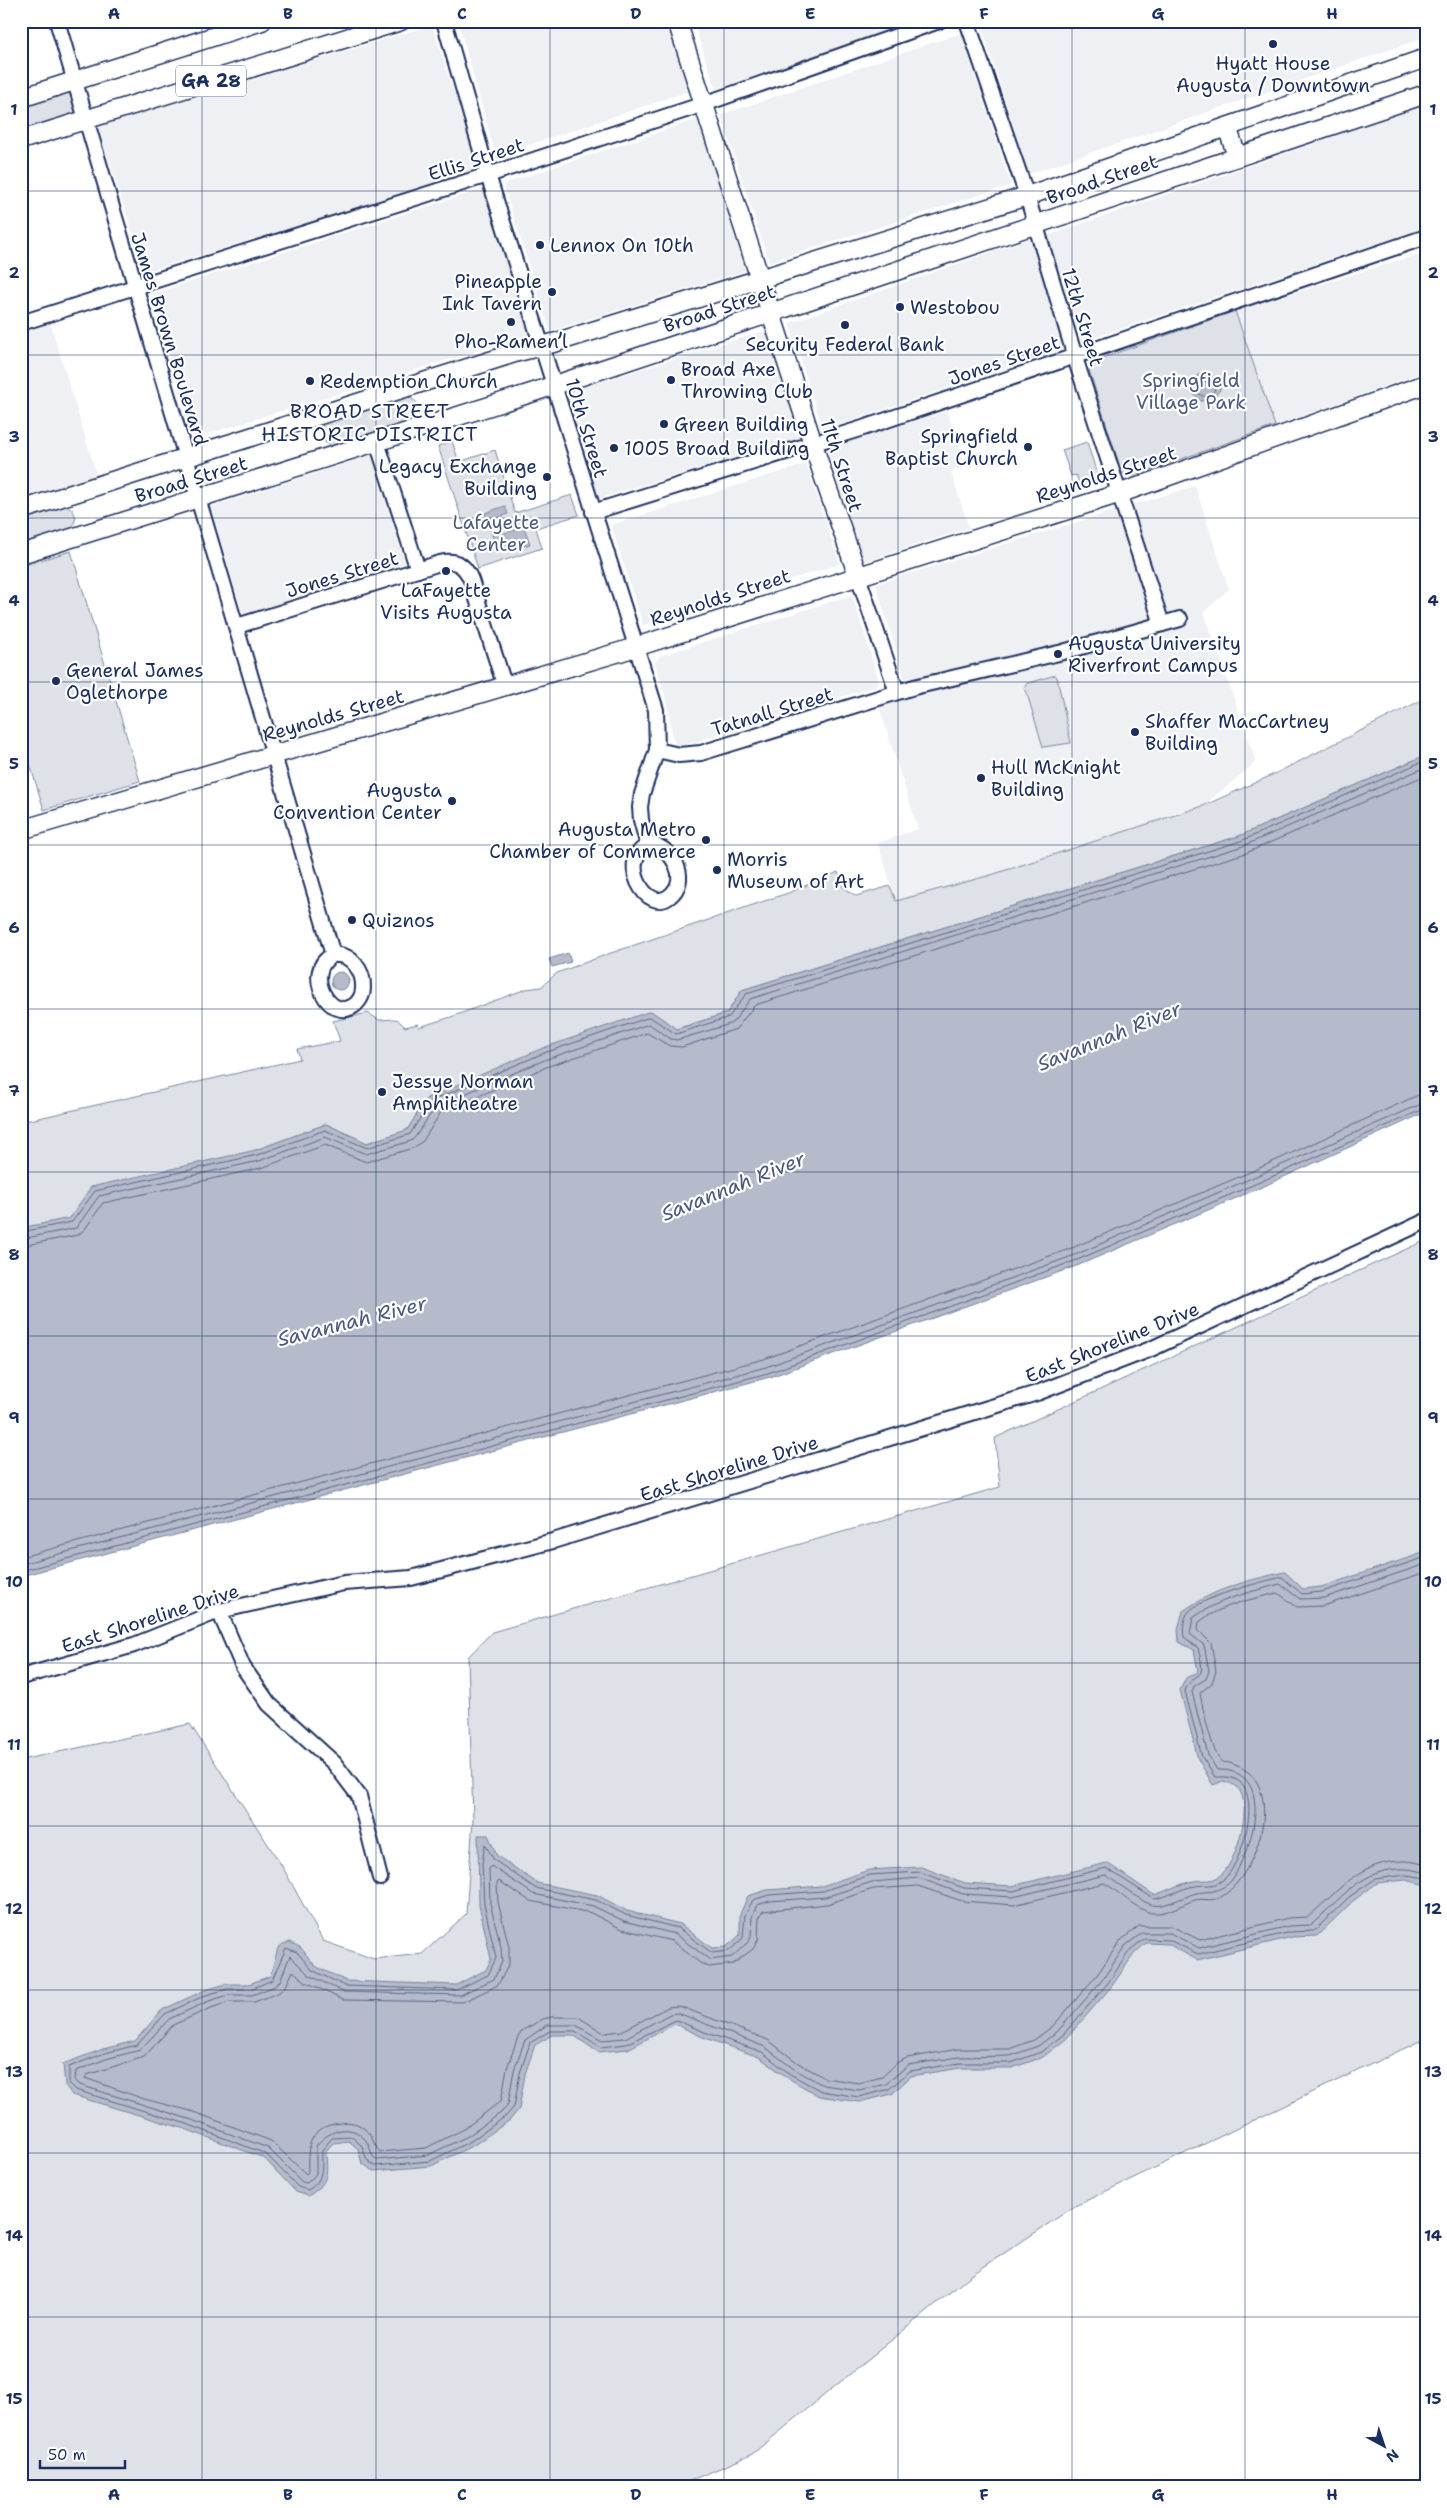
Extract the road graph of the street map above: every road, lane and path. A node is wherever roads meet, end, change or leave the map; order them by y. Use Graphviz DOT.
graph roads {
  1 [pos="57,21"];
  2 [pos="262,21"];
  3 [pos="400,21"];
  4 [pos="444,21"];
  5 [pos="677,21"];
  6 [pos="939,21"];
  7 [pos="967,21"];
  8 [pos="1426,58"];
  9 [pos="74,82"];
  10 [pos="1426,94"];
  11 [pos="21,98"];
  12 [pos="704,104"];
  13 [pos="85,120"];
  14 [pos="1227,128"];
  15 [pos="21,140"];
  16 [pos="1237,156"];
  17 [pos="488,175"];
  18 [pos="1026,196"];
  19 [pos="1035,224"];
  20 [pos="1426,237"];
  21 [pos="760,280"];
  22 [pos="134,287"];
  23 [pos="771,313"];
  24 [pos="21,323"];
  25 [pos="542,346"];
  26 [pos="1075,356"];
  27 [pos="1426,384"];
  28 [pos="554,385"];
  29 [pos="377,442"];
  30 [pos="813,444"];
  31 [pos="187,458"];
  32 [pos="1121,493"];
  33 [pos="198,499"];
  34 [pos="21,510"];
  35 [pos="593,512"];
  36 [pos="21,554"];
  37 [pos="418,570"];
  38 [pos="858,576"];
  39 [pos="1180,619"];
  40 [pos="1162,624"];
  41 [pos="237,626"];
  42 [pos="635,647"];
  43 [pos="505,687"];
  44 [pos="897,692"];
  45 [pos="657,750"];
  46 [pos="274,754"];
  47 [pos="21,830"];
  48 [pos="648,846"];
  49 [pos="333,955"];
  50 [pos="1426,1221"];
  51 [pos="219,1611"];
  52 [pos="21,1677"];
  53 [pos="380,1878"];
  1 -- 9 [label="street, James Brown Boulevard"];
  2 -- 9 [label="main road, GA 28"];
  3 -- 13 [label="main road, GA 28"];
  4 -- 17 [label="street, 10th Street"];
  5 -- 12 [label="main road, 11th Street"];
  6 -- 12 [label="street, Ellis Street"];
  7 -- 18 [label="street, 12th Street"];
  8 -- 14 [label="main road, Broad Street"];
  9 -- 11 [label="main road, GA 28"];
  9 -- 13 [label="street, James Brown Boulevard"];
  10 -- 16 [label="main road, Broad Street"];
  12 -- 17 [label="street, Ellis Street"];
  12 -- 21 [label="main road, 11th Street"];
  13 -- 15 [label="main road, GA 28"];
  13 -- 22 [label="street, James Brown Boulevard"];
  14 -- 16 [label="main road"];
  14 -- 18 [label="main road, Broad Street"];
  16 -- 19 [label="main road, Broad Street"];
  17 -- 22 [label="street, Ellis Street"];
  17 -- 25 [label="street, 10th Street"];
  18 -- 19 [label="street, 12th Street"];
  18 -- 21 [label="main road, Broad Street"];
  19 -- 23 [label="main road, Broad Street"];
  19 -- 26 [label="street, 12th Street"];
  20 -- 26 [label="street, Jones Street"];
  21 -- 23 [label="main road, 11th Street"];
  21 -- 25 [label="main road, Broad Street"];
  22 -- 24 [label="street, Ellis Street"];
  22 -- 31 [label="street, James Brown Boulevard"];
  23 -- 28 [label="main road, Broad Street"];
  23 -- 30 [label="main road, 11th Street"];
  25 -- 28 [label="street, 10th Street"];
  25 -- 31 [label="main road, Broad Street"];
  26 -- 30 [label="street, Jones Street"];
  26 -- 32 [label="street, 12th Street"];
  27 -- 32 [label="main road, Reynolds Street"];
  28 -- 29 [label="main road, Broad Street"];
  28 -- 35 [label="street, 10th Street"];
  29 -- 33 [label="main road, Broad Street"];
  29 -- 37 [label="street"];
  30 -- 35 [label="street, Jones Street"];
  30 -- 38 [label="main road, 11th Street"];
  31 -- 33 [label="street, James Brown Boulevard"];
  31 -- 34 [label="main road, Broad Street"];
  32 -- 38 [label="main road, Reynolds Street"];
  32 -- 40 [label="street, 12th Street"];
  33 -- 36 [label="main road, Broad Street"];
  33 -- 41 [label="street, James Brown Boulevard"];
  35 -- 42 [label="street, 10th Street"];
  37 -- 41 [label="street, Jones Street"];
  37 -- 43 [label="street, Jones Street"];
  38 -- 42 [label="main road, Reynolds Street"];
  38 -- 44 [label="street, 11th Street"];
  39 -- 40 [label="street, Tatnall Street"];
  40 -- 44 [label="street, Tatnall Street"];
  41 -- 46 [label="street, James Brown Boulevard"];
  42 -- 43 [label="main road, Reynolds Street"];
  42 -- 45 [label="street, 10th Street"];
  43 -- 46 [label="main road, Reynolds Street"];
  44 -- 45 [label="street, Tatnall Street"];
  45 -- 48 [label="street, 10th Street"];
  46 -- 47 [label="main road, Reynolds Street"];
  46 -- 49 [label="street, James Brown Boulevard"];
  50 -- 51 [label="street, East Shoreline Drive"];
  51 -- 52 [label="street, East Shoreline Drive"];
  51 -- 53 [label="street"];
}
